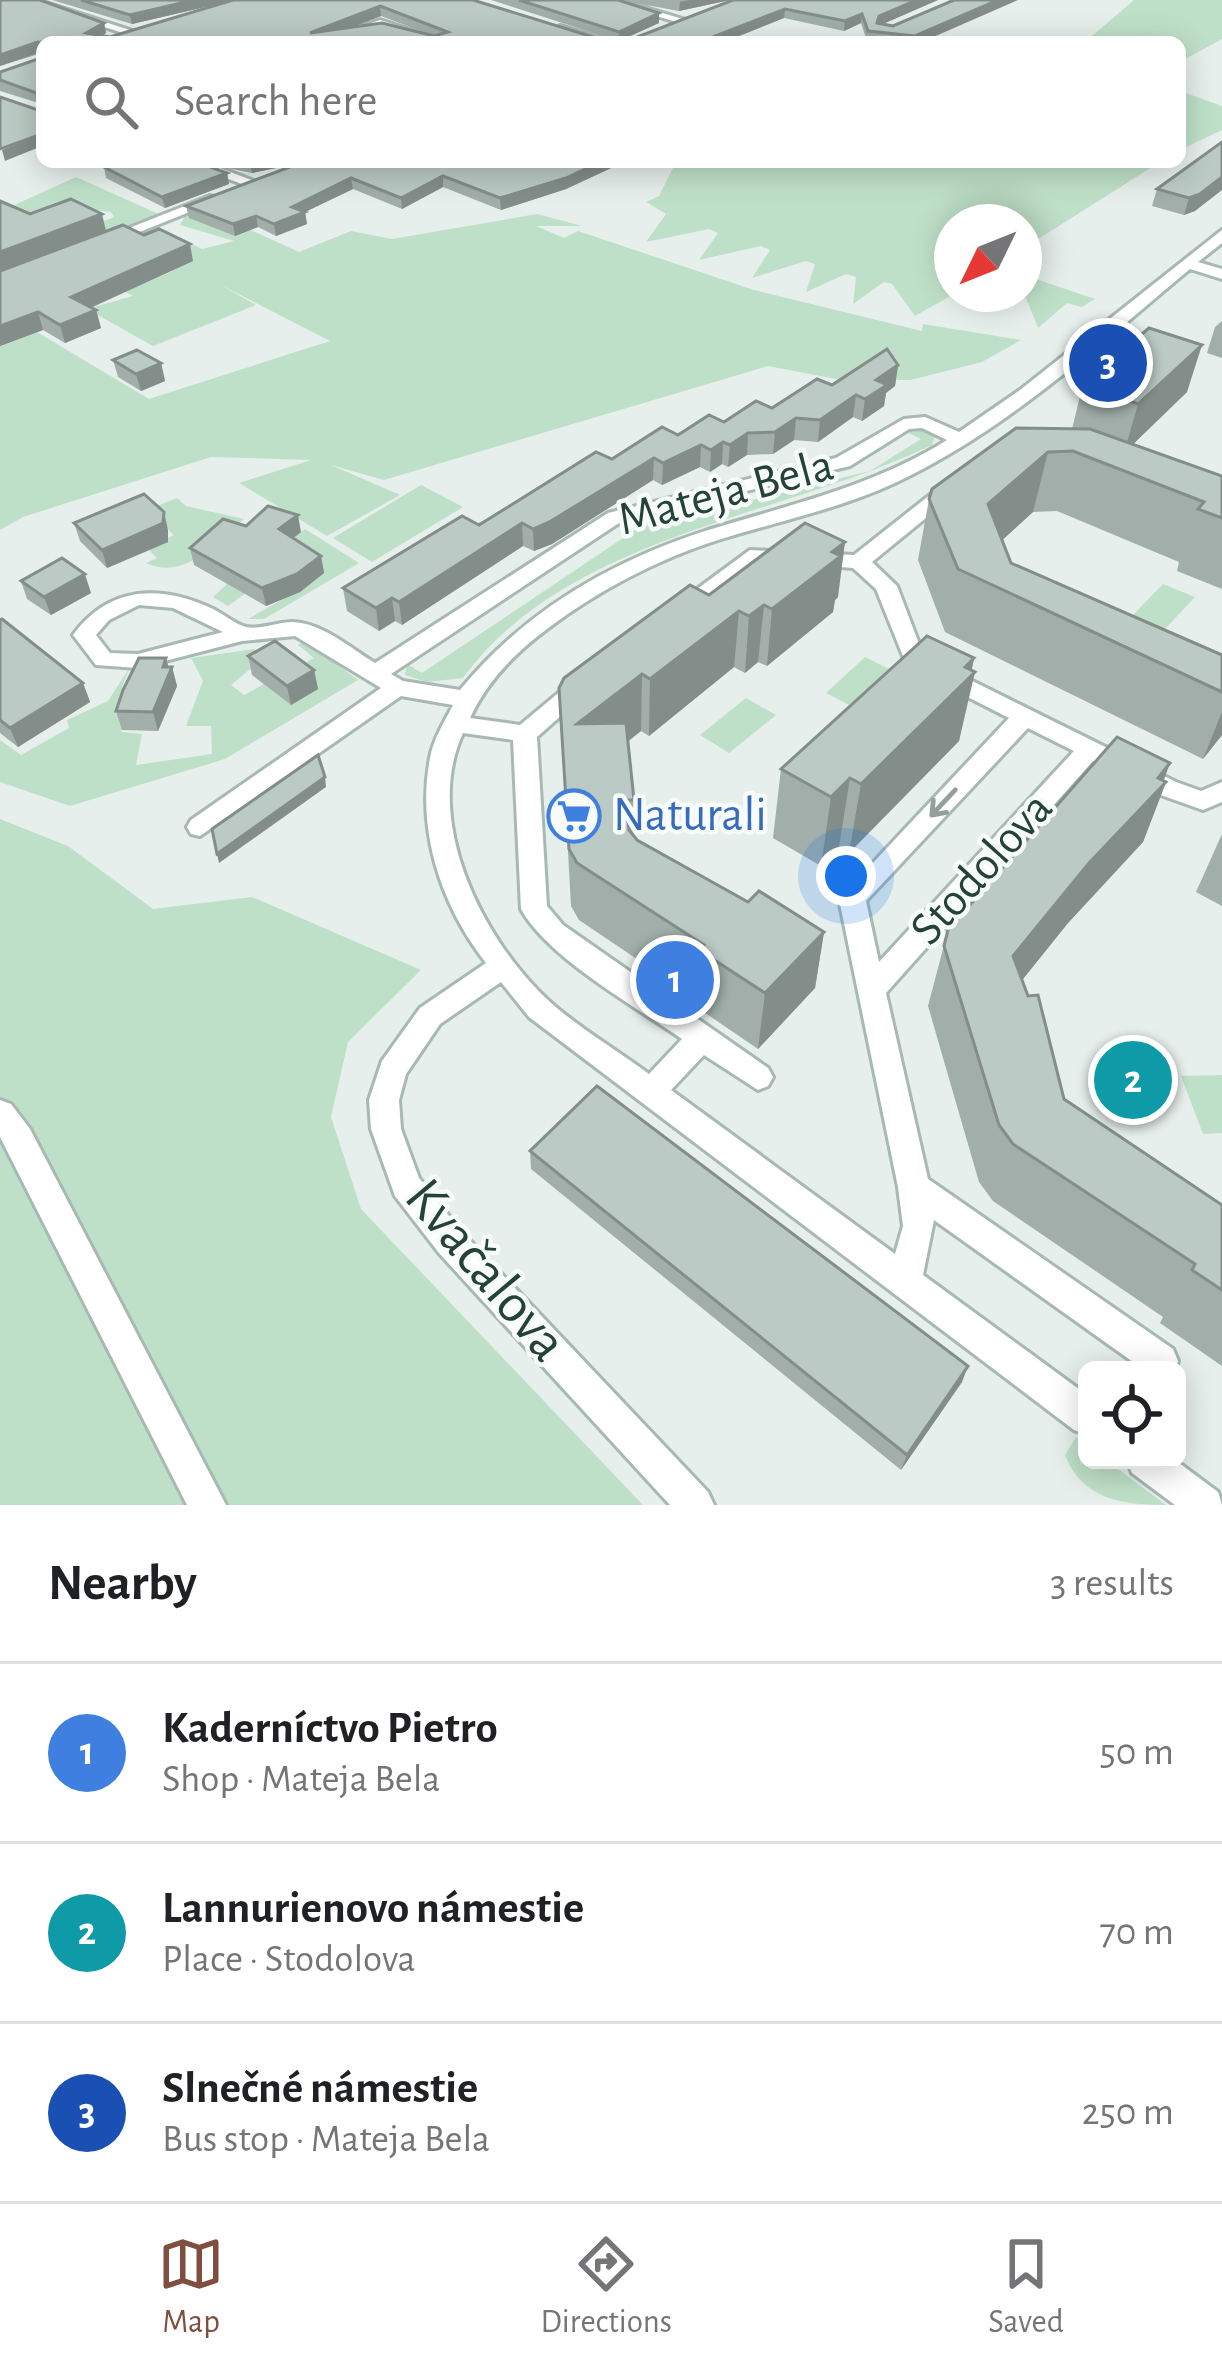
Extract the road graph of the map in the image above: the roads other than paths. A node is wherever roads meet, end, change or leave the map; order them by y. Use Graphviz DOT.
graph roads {
  1 [pos="25,0"];
  2 [pos="608,0"];
  3 [pos="702,14"];
  4 [pos="683,21"];
  5 [pos="544,24"];
  6 [pos="150,27"];
  7 [pos="665,28"];
  8 [pos="130,32"];
  9 [pos="118,36"];
  10 [pos="340,36"];
  11 [pos="420,36"];
  12 [pos="584,36"];
  13 [pos="208,168"];
  14 [pos="274,177"];
  15 [pos="255,184"];
  16 [pos="1222,235"];
  17 [pos="92,246"];
  18 [pos="1186,263"];
  19 [pos="1222,274"];
  20 [pos="960,439"];
  21 [pos="970,478"];
  22 [pos="729,530"];
  23 [pos="758,554"];
  24 [pos="859,562"];
  25 [pos="664,624"];
  26 [pos="242,634"];
  27 [pos="597,674"];
  28 [pos="386,681"];
  29 [pos="466,699"];
  30 [pos="1023,718"];
  31 [pos="453,723"];
  32 [pos="525,734"];
  33 [pos="1090,751"];
  34 [pos="1222,790"];
  35 [pos="200,827"];
  36 [pos="500,968"];
  37 [pos="874,987"];
  38 [pos="703,1037"];
  39 [pos="758,1077"];
  40 [pos="650,1093"];
  41 [pos="0,1113"];
  42 [pos="914,1187"];
  43 [pos="904,1282"];
  44 [pos="1160,1361"];
  45 [pos="1078,1410"];
  46 [pos="1156,1469"];
  47 [pos="207,1505"];
  48 [pos="695,1505"];
  49 [pos="1205,1505"];
  1 -- 8 [label="street"];
  2 -- 4 [label="street"];
  3 -- 4 [label="street"];
  4 -- 7 [label="street"];
  5 -- 12 [label="street"];
  6 -- 8 [label="street"];
  8 -- 9 [label="street"];
  10 -- 11 [label="street"];
  13 -- 15 [label="street"];
  14 -- 15 [label="street"];
  15 -- 17 [label="street"];
  16 -- 18 [label="street, Mateja Bela"];
  18 -- 19 [label="street"];
  18 -- 20 [label="street, Mateja Bela"];
  20 -- 22 [label="street, Mateja Bela"];
  20 -- 28 [label="street, Mateja Bela"];
  21 -- 24 [label="street"];
  22 -- 23 [label="street"];
  22 -- 29 [label="street, Mateja Bela"];
  23 -- 24 [label="street, Mateja Bela"];
  23 -- 25 [label="street, Mateja Bela"];
  24 -- 30 [label="street"];
  26 -- 26 [label="street"];
  26 -- 28 [label="street"];
  27 -- 32 [label="street"];
  28 -- 29 [label="street"];
  28 -- 35 [label="street, Mateja Bela"];
  29 -- 31 [label="street, Mateja Bela"];
  30 -- 33 [label="street"];
  30 -- 37 [label="street, Stodolova, one-way"];
  31 -- 32 [label="street"];
  31 -- 36 [label="street, Mateja Bela"];
  32 -- 38 [label="street"];
  33 -- 34 [label="street"];
  33 -- 37 [label="street, Stodolova"];
  36 -- 40 [label="street, Mateja Bela"];
  36 -- 48 [label="street, Kvačalova"];
  37 -- 42 [label="street, Stodolova"];
  38 -- 39 [label="street"];
  38 -- 40 [label="street"];
  40 -- 43 [label="street, Mateja Bela"];
  41 -- 47 [label="street"];
  42 -- 43 [label="street, Stodolova"];
  42 -- 44 [label="street"];
  43 -- 45 [label="street, Mateja Bela"];
  46 -- 49 [label="street"];
}
